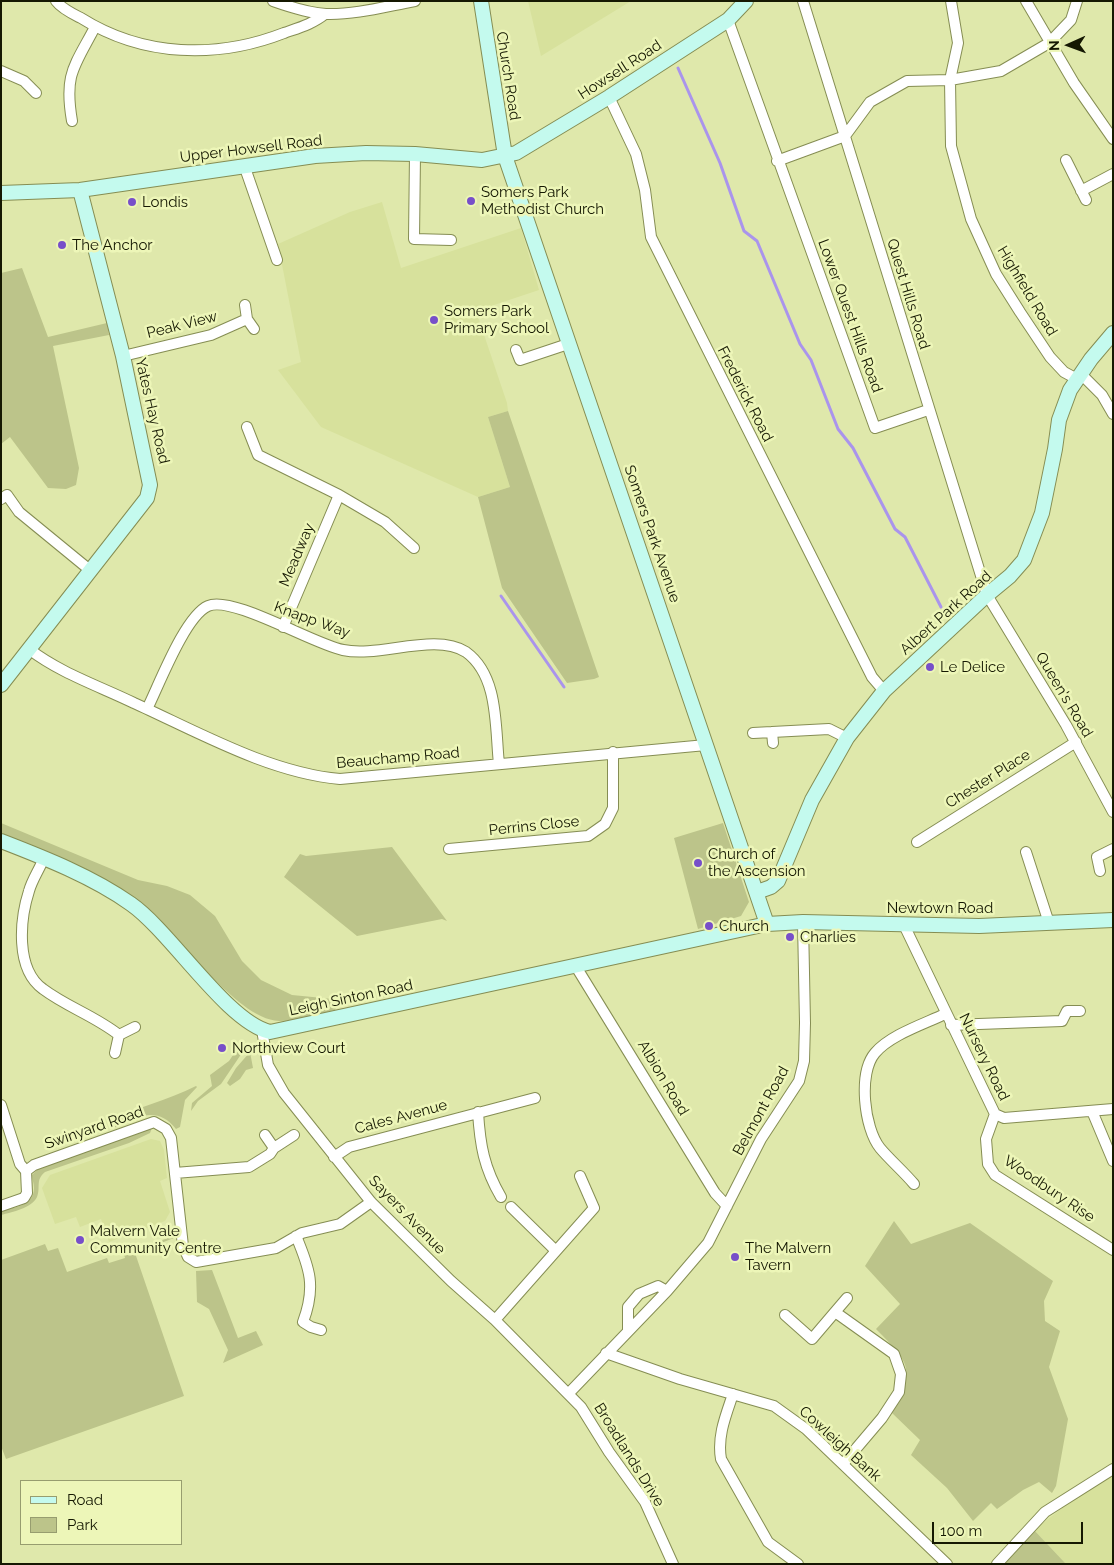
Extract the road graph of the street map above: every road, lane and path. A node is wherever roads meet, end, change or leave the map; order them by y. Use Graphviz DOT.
graph roads {
  1 [pos="56,1"];
  2 [pos="272,1"];
  3 [pos="415,1"];
  4 [pos="481,1"];
  5 [pos="746,1"];
  6 [pos="802,1"];
  7 [pos="951,1"];
  8 [pos="1026,1"];
  9 [pos="1077,1"];
  10 [pos="325,14"];
  11 [pos="728,20"];
  12 [pos="95,27"];
  13 [pos="1049,43"];
  14 [pos="1,71"];
  15 [pos="950,80"];
  16 [pos="36,93"];
  17 [pos="609,97"];
  18 [pos="72,122"];
  19 [pos="845,136"];
  20 [pos="1113,139"];
  21 [pos="415,154"];
  22 [pos="505,156"];
  23 [pos="1066,160"];
  24 [pos="777,161"];
  25 [pos="244,166"];
  26 [pos="1113,174"];
  27 [pos="80,190"];
  28 [pos="1,193"];
  29 [pos="451,240"];
  30 [pos="277,260"];
  31 [pos="245,305"];
  32 [pos="246,319"];
  33 [pos="254,329"];
  34 [pos="1113,333"];
  35 [pos="568,344"];
  36 [pos="516,350"];
  37 [pos="123,356"];
  38 [pos="1079,376"];
  39 [pos="928,410"];
  40 [pos="1113,414"];
  41 [pos="247,427"];
  42 [pos="7,494"];
  43 [pos="339,494"];
  44 [pos="414,548"];
  45 [pos="91,571"];
  46 [pos="987,595"];
  47 [pos="283,627"];
  48 [pos="29,649"];
  49 [pos="1,685"];
  50 [pos="884,691"];
  51 [pos="147,709"];
  52 [pos="772,732"];
  53 [pos="753,733"];
  54 [pos="847,738"];
  55 [pos="1076,742"];
  56 [pos="773,743"];
  57 [pos="706,745"];
  58 [pos="613,752"];
  59 [pos="499,764"];
  60 [pos="1113,812"];
  61 [pos="1,841"];
  62 [pos="917,842"];
  63 [pos="449,849"];
  64 [pos="1113,850"];
  65 [pos="1026,852"];
  66 [pos="44,860"];
  67 [pos="1100,871"];
  68 [pos="757,892"];
  69 [pos="1113,920"];
  70 [pos="803,922"];
  71 [pos="1049,923"];
  72 [pos="767,924"];
  73 [pos="904,925"];
  74 [pos="575,965"];
  75 [pos="1080,1010"];
  76 [pos="945,1014"];
  77 [pos="951,1026"];
  78 [pos="135,1028"];
  79 [pos="262,1030"];
  80 [pos="118,1035"];
  81 [pos="115,1053"];
  82 [pos="535,1098"];
  83 [pos="1,1104"];
  84 [pos="1113,1109"];
  85 [pos="1092,1111"];
  86 [pos="478,1112"];
  87 [pos="995,1114"];
  88 [pos="265,1135"];
  89 [pos="294,1135"];
  90 [pos="274,1148"];
  91 [pos="334,1157"];
  92 [pos="1113,1161"];
  93 [pos="26,1171"];
  94 [pos="175,1173"];
  95 [pos="580,1176"];
  96 [pos="914,1184"];
  97 [pos="501,1197"];
  98 [pos="371,1202"];
  99 [pos="1,1206"];
  100 [pos="727,1206"];
  101 [pos="512,1207"];
  102 [pos="296,1236"];
  103 [pos="1113,1250"];
  104 [pos="556,1251"];
  105 [pos="666,1291"];
  106 [pos="847,1298"];
  107 [pos="835,1312"];
  108 [pos="785,1315"];
  109 [pos="495,1320"];
  110 [pos="321,1330"];
  111 [pos="628,1330"];
  112 [pos="606,1352"];
  113 [pos="569,1393"];
  114 [pos="733,1394"];
  115 [pos="843,1464"];
  116 [pos="1113,1469"];
  117 [pos="673,1564"];
  118 [pos="798,1564"];
  119 [pos="947,1564"];
  120 [pos="997,1564"];
  1 -- 12 [label="street"];
  2 -- 10 [label="street"];
  3 -- 10 [label="street"];
  4 -- 22 [label="street, Church Road"];
  5 -- 11 [label="street, Howsell Road"];
  6 -- 19 [label="street, Quest Hills Road"];
  7 -- 15 [label="street, Highfield Road"];
  8 -- 13 [label="street"];
  9 -- 13 [label="street"];
  10 -- 12 [label="street"];
  11 -- 17 [label="street, Howsell Road"];
  11 -- 24 [label="street, Lower Quest Hills Road"];
  12 -- 18 [label="street"];
  13 -- 15 [label="street"];
  13 -- 20 [label="street"];
  14 -- 16 [label="street"];
  15 -- 19 [label="street"];
  15 -- 38 [label="street, Highfield Road"];
  17 -- 22 [label="street, Howsell Road"];
  17 -- 50 [label="street, Frederick Road"];
  19 -- 24 [label="street"];
  19 -- 39 [label="street, Quest Hills Road"];
  21 -- 22 [label="street, Upper Howsell Road"];
  21 -- 25 [label="street, Upper Howsell Road"];
  21 -- 29 [label="street"];
  22 -- 35 [label="street, Somers Park Avenue"];
  23 -- 26 [label="street"];
  24 -- 39 [label="street, Lower Quest Hills Road"];
  25 -- 27 [label="street, Upper Howsell Road"];
  25 -- 30 [label="street"];
  27 -- 28 [label="street, Upper Howsell Road"];
  27 -- 37 [label="street, Yates Hay Road"];
  31 -- 32 [label="street"];
  32 -- 33 [label="street"];
  32 -- 37 [label="street, Peak View"];
  34 -- 38 [label="street, Albert Park Road"];
  35 -- 36 [label="street"];
  35 -- 57 [label="street, Somers Park Avenue"];
  37 -- 45 [label="street, Yates Hay Road"];
  38 -- 40 [label="street, Highfield Road"];
  38 -- 46 [label="street, Albert Park Road"];
  39 -- 46 [label="street, Quest Hills Road"];
  41 -- 43 [label="street"];
  42 -- 45 [label="street"];
  43 -- 44 [label="street"];
  43 -- 47 [label="street, Meadway"];
  45 -- 48 [label="street, Yates Hay Road"];
  46 -- 50 [label="street, Albert Park Road"];
  46 -- 55 [label="street, Queen's Road"];
  47 -- 51 [label="street, Knapp Way"];
  47 -- 59 [label="street, Knapp Way"];
  48 -- 49 [label="street, Yates Hay Road"];
  48 -- 51 [label="street, Beauchamp Road"];
  50 -- 54 [label="street, Albert Park Road"];
  51 -- 59 [label="street, Beauchamp Road"];
  52 -- 53 [label="street"];
  52 -- 54 [label="street"];
  52 -- 56 [label="street"];
  54 -- 68 [label="street, Albert Park Road"];
  55 -- 60 [label="street, Queen's Road"];
  55 -- 62 [label="street, Chester Place"];
  57 -- 58 [label="street, Beauchamp Road"];
  57 -- 68 [label="street, Somers Park Avenue"];
  58 -- 59 [label="street, Beauchamp Road"];
  58 -- 63 [label="street, Perrins Close"];
  61 -- 66 [label="street"];
  64 -- 67 [label="street"];
  65 -- 71 [label="street"];
  66 -- 79 [label="street"];
  66 -- 80 [label="street"];
  68 -- 72 [label="street, Somers Park Avenue"];
  69 -- 71 [label="street, Newtown Road"];
  70 -- 72 [label="street, Newtown Road"];
  70 -- 73 [label="street, Newtown Road"];
  70 -- 100 [label="street, Belmont Road"];
  71 -- 73 [label="street, Newtown Road"];
  72 -- 74 [label="street, Leigh Sinton Road"];
  73 -- 76 [label="street, Nursery Road"];
  74 -- 79 [label="street, Leigh Sinton Road"];
  74 -- 100 [label="street, Albion Road"];
  75 -- 77 [label="street"];
  76 -- 77 [label="street, Nursery Road"];
  76 -- 96 [label="street"];
  77 -- 87 [label="street, Nursery Road"];
  78 -- 80 [label="street"];
  79 -- 91 [label="street, Sayers Avenue"];
  80 -- 81 [label="street"];
  82 -- 86 [label="street, Cales Avenue"];
  83 -- 93 [label="street"];
  84 -- 85 [label="street, Nursery Road"];
  85 -- 87 [label="street, Nursery Road"];
  85 -- 92 [label="street"];
  86 -- 91 [label="street, Cales Avenue"];
  86 -- 97 [label="street"];
  87 -- 103 [label="street, Woodbury Rise"];
  88 -- 90 [label="street"];
  89 -- 90 [label="street"];
  90 -- 94 [label="street"];
  91 -- 98 [label="street, Sayers Avenue"];
  93 -- 94 [label="street, Swinyard Road"];
  93 -- 99 [label="street"];
  94 -- 102 [label="street, Swinyard Road"];
  95 -- 104 [label="street"];
  98 -- 102 [label="street, Swinyard Road"];
  98 -- 109 [label="street, Sayers Avenue"];
  100 -- 105 [label="street, Belmont Road"];
  101 -- 104 [label="street"];
  102 -- 110 [label="street"];
  104 -- 109 [label="street"];
  105 -- 111 [label="street, Belmont Road"];
  105 -- 111 [label="street"];
  106 -- 107 [label="street"];
  107 -- 108 [label="street"];
  107 -- 115 [label="street"];
  109 -- 113 [label="street, Sayers Avenue"];
  111 -- 112 [label="street, Belmont Road"];
  112 -- 113 [label="street, Belmont Road"];
  112 -- 114 [label="street, Cowleigh Bank"];
  113 -- 117 [label="street, Broadlands Drive"];
  114 -- 115 [label="street, Cowleigh Bank"];
  114 -- 118 [label="street"];
  115 -- 119 [label="street, Cowleigh Bank"];
  116 -- 120 [label="street"];
}
